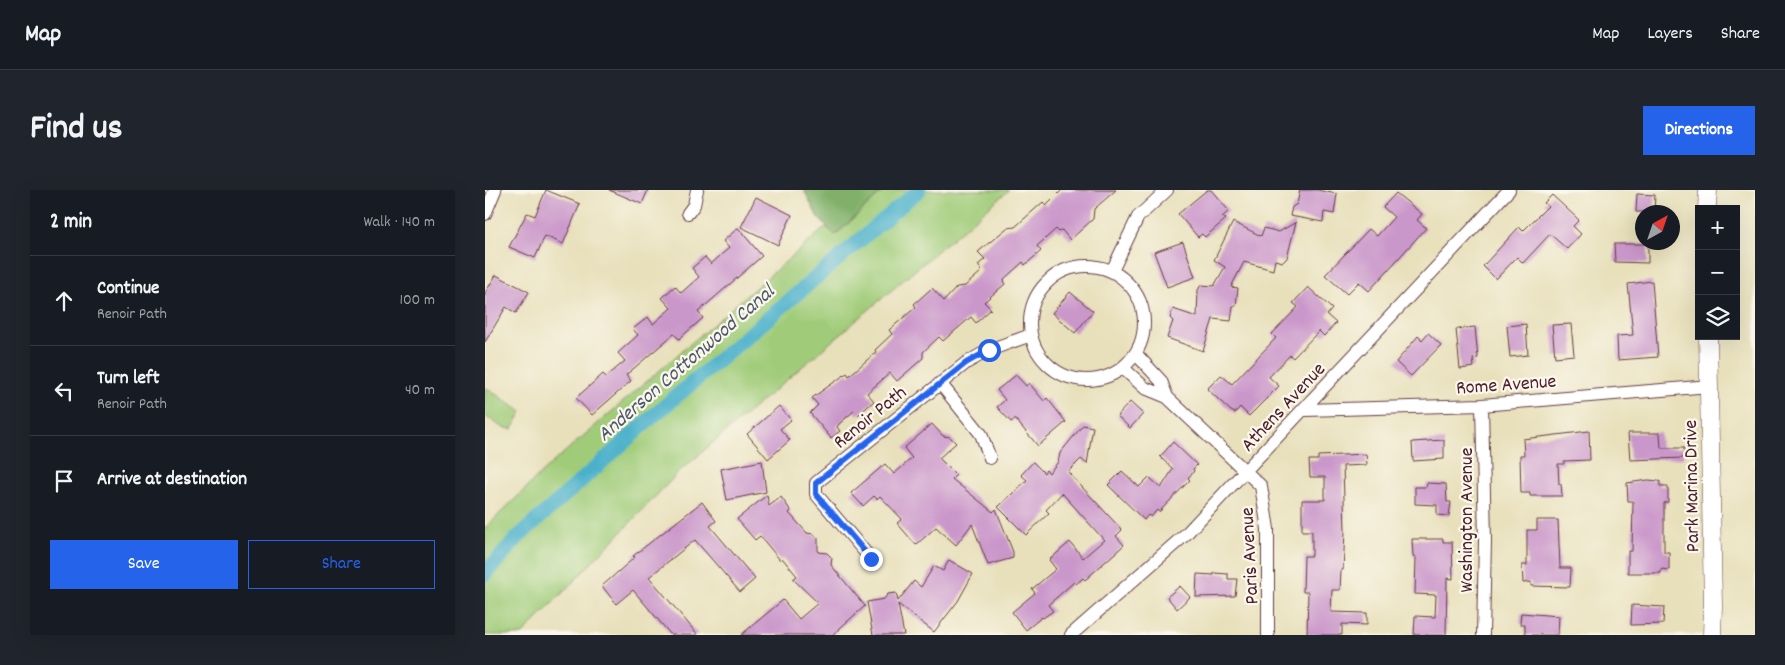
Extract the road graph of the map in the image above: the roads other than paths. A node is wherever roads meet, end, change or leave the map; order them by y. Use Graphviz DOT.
graph roads {
  1 [pos="495,190"];
  2 [pos="697,190"];
  3 [pos="1167,190"];
  4 [pos="1509,190"];
  5 [pos="1708,190"];
  6 [pos="1707,205"];
  7 [pos="689,213"];
  8 [pos="485,214"];
  9 [pos="1111,271"];
  10 [pos="1031,335"];
  11 [pos="1708,340"];
  12 [pos="1136,354"];
  13 [pos="1123,368"];
  14 [pos="940,383"];
  15 [pos="1710,386"];
  16 [pos="1167,397"];
  17 [pos="1482,405"];
  18 [pos="1305,410"];
  19 [pos="990,458"];
  20 [pos="1246,472"];
  21 [pos="871,559"];
  22 [pos="1071,635"];
  23 [pos="1268,635"];
  24 [pos="1483,635"];
  25 [pos="1712,635"];
  1 -- 8 [label="street"];
  2 -- 7 [label="street"];
  3 -- 9 [label="street"];
  4 -- 18 [label="street, Athens Avenue"];
  5 -- 6 [label="main road"];
  9 -- 10 [label="street"];
  9 -- 12 [label="street"];
  10 -- 13 [label="street"];
  10 -- 14 [label="street, Renoir Path"];
  11 -- 15 [label="main road, Park Marina Drive"];
  12 -- 13 [label="street"];
  12 -- 16 [label="street, Paris Avenue"];
  13 -- 16 [label="street, Paris Avenue"];
  14 -- 19 [label="street"];
  14 -- 21 [label="street, Renoir Path"];
  15 -- 17 [label="street, Rome Avenue"];
  15 -- 25 [label="main road, Park Marina Drive"];
  16 -- 20 [label="street, Paris Avenue"];
  17 -- 18 [label="street, Rome Avenue"];
  17 -- 24 [label="street, Washington Avenue"];
  18 -- 20 [label="street, Athens Avenue"];
  20 -- 22 [label="street, Athens Avenue"];
  20 -- 23 [label="street, Paris Avenue"];
}
